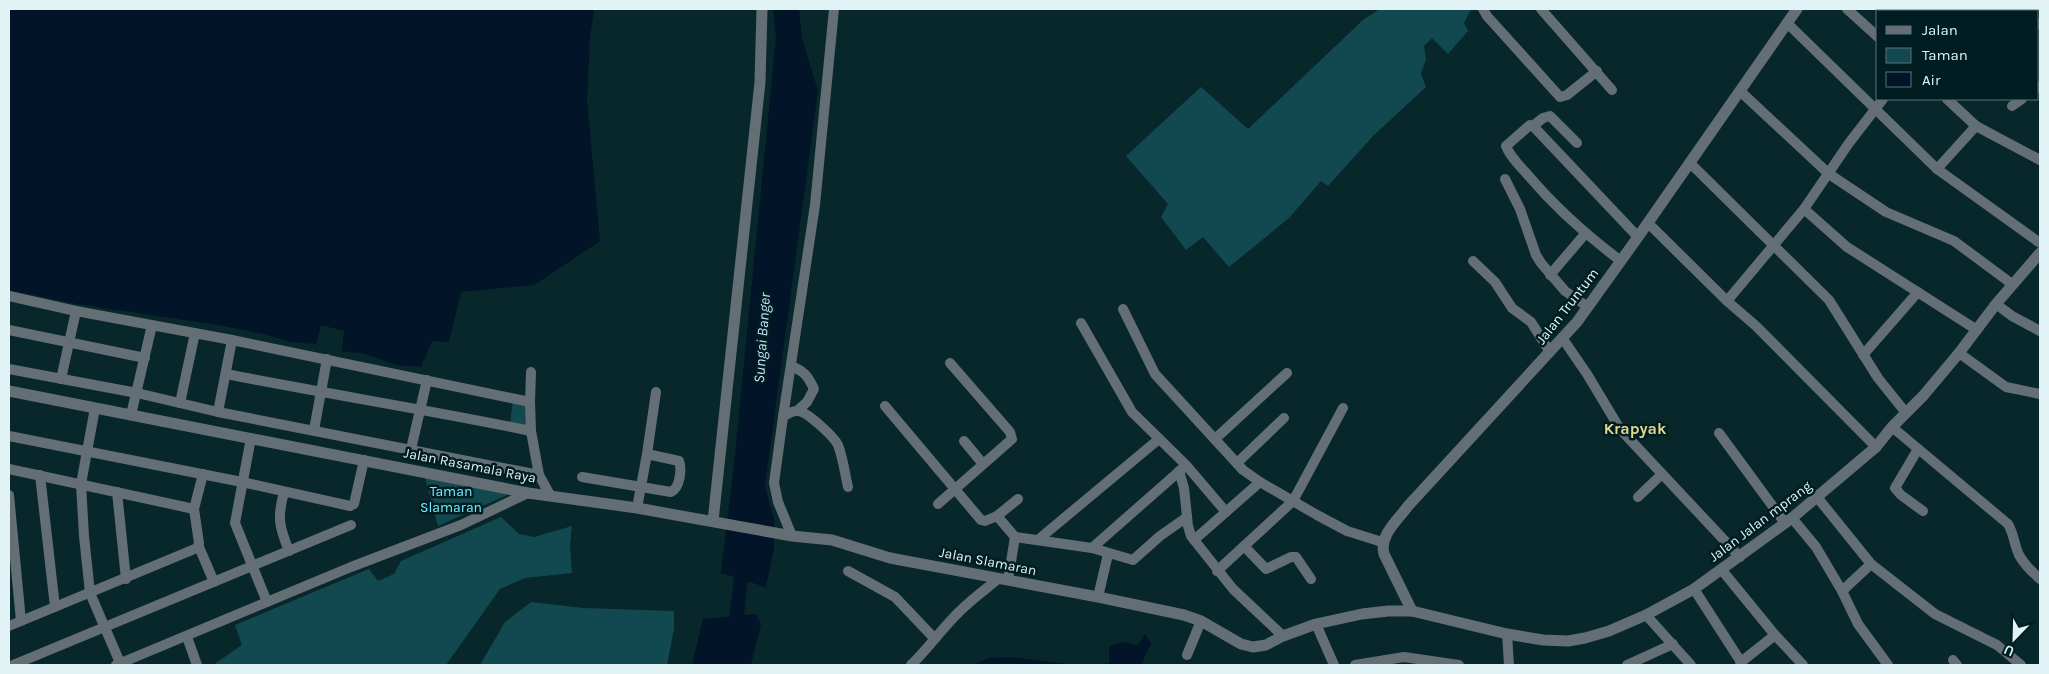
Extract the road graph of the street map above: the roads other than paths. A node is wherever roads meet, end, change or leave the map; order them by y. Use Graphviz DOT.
graph roads {
  1 [pos="762,9"];
  2 [pos="834,9"];
  3 [pos="1483,9"];
  4 [pos="1540,9"];
  5 [pos="1797,9"];
  6 [pos="1847,9"];
  7 [pos="1787,23"];
  8 [pos="1876,35"];
  9 [pos="1597,71"];
  10 [pos="1612,90"];
  11 [pos="1740,91"];
  12 [pos="1882,100"];
  13 [pos="1948,100"];
  14 [pos="2021,100"];
  15 [pos="2012,106"];
  16 [pos="1875,109"];
  17 [pos="1533,126"];
  18 [pos="1976,126"];
  19 [pos="1577,143"];
  20 [pos="2040,160"];
  21 [pos="1690,164"];
  22 [pos="1937,169"];
  23 [pos="1829,174"];
  24 [pos="1505,179"];
  25 [pos="1804,209"];
  26 [pos="1648,223"];
  27 [pos="1585,234"];
  28 [pos="1638,238"];
  29 [pos="2040,244"];
  30 [pos="1774,245"];
  31 [pos="2040,253"];
  32 [pos="1473,261"];
  33 [pos="1621,261"];
  34 [pos="1550,274"];
  35 [pos="2012,284"];
  36 [pos="1918,292"];
  37 [pos="9,296"];
  38 [pos="1727,301"];
  39 [pos="1996,304"];
  40 [pos="1588,307"];
  41 [pos="1123,309"];
  42 [pos="76,311"];
  43 [pos="1081,324"];
  44 [pos="152,325"];
  45 [pos="9,330"];
  46 [pos="1977,330"];
  47 [pos="2040,331"];
  48 [pos="195,333"];
  49 [pos="1563,339"];
  50 [pos="232,340"];
  51 [pos="70,342"];
  52 [pos="1550,352"];
  53 [pos="1959,353"];
  54 [pos="1863,355"];
  55 [pos="145,358"];
  56 [pos="327,359"];
  57 [pos="950,363"];
  58 [pos="790,366"];
  59 [pos="9,369"];
  60 [pos="531,372"];
  61 [pos="1287,373"];
  62 [pos="226,374"];
  63 [pos="61,379"];
  64 [pos="427,380"];
  65 [pos="9,391"];
  66 [pos="321,392"];
  67 [pos="656,392"];
  68 [pos="137,393"];
  69 [pos="2040,394"];
  70 [pos="530,402"];
  71 [pos="180,403"];
  72 [pos="885,406"];
  73 [pos="94,408"];
  74 [pos="420,408"];
  75 [pos="1343,408"];
  76 [pos="797,410"];
  77 [pos="218,412"];
  78 [pos="1906,413"];
  79 [pos="131,415"];
  80 [pos="783,417"];
  81 [pos="1284,418"];
  82 [pos="1892,427"];
  83 [pos="314,430"];
  84 [pos="531,431"];
  85 [pos="1719,432"];
  86 [pos="9,436"];
  87 [pos="251,438"];
  88 [pos="1159,439"];
  89 [pos="1215,439"];
  90 [pos="964,440"];
  91 [pos="1876,447"];
  92 [pos="411,449"];
  93 [pos="1918,449"];
  94 [pos="86,452"];
  95 [pos="647,454"];
  96 [pos="364,460"];
  97 [pos="1237,463"];
  98 [pos="983,464"];
  99 [pos="1183,468"];
  100 [pos="9,469"];
  101 [pos="203,474"];
  102 [pos="1662,474"];
  103 [pos="40,475"];
  104 [pos="539,475"];
  105 [pos="582,478"];
  106 [pos="242,482"];
  107 [pos="1260,482"];
  108 [pos="81,484"];
  109 [pos="848,487"];
  110 [pos="641,488"];
  111 [pos="954,490"];
  112 [pos="117,492"];
  113 [pos="284,492"];
  114 [pos="528,493"];
  115 [pos="9,495"];
  116 [pos="550,495"];
  117 [pos="1638,497"];
  118 [pos="1817,497"];
  119 [pos="1018,499"];
  120 [pos="1293,501"];
  121 [pos="938,504"];
  122 [pos="638,508"];
  123 [pos="194,509"];
  124 [pos="1923,511"];
  125 [pos="1226,512"];
  126 [pos="996,516"];
  127 [pos="1187,517"];
  128 [pos="1789,521"];
  129 [pos="719,522"];
  130 [pos="351,525"];
  131 [pos="787,535"];
  132 [pos="1015,537"];
  133 [pos="1039,539"];
  134 [pos="1194,540"];
  135 [pos="1382,542"];
  136 [pos="1244,546"];
  137 [pos="199,547"];
  138 [pos="1092,548"];
  139 [pos="289,551"];
  140 [pos="1108,554"];
  141 [pos="1740,557"];
  142 [pos="1871,564"];
  143 [pos="252,566"];
  144 [pos="1721,569"];
  145 [pos="1217,570"];
  146 [pos="848,571"];
  147 [pos="126,579"];
  148 [pos="1003,579"];
  149 [pos="1311,579"];
  150 [pos="2040,579"];
  151 [pos="214,582"];
  152 [pos="1694,589"];
  153 [pos="1842,591"];
  154 [pos="90,593"];
  155 [pos="1098,597"];
  156 [pos="267,602"];
  157 [pos="55,607"];
  158 [pos="1412,611"];
  159 [pos="1646,615"];
  160 [pos="21,621"];
  161 [pos="1201,621"];
  162 [pos="1316,624"];
  163 [pos="9,626"];
  164 [pos="104,627"];
  165 [pos="1507,634"];
  166 [pos="1775,635"];
  167 [pos="1283,636"];
  168 [pos="187,637"];
  169 [pos="935,639"];
  170 [pos="1673,644"];
  171 [pos="1187,655"];
  172 [pos="1744,663"];
  173 [pos="13,665"];
  174 [pos="119,665"];
  175 [pos="197,665"];
  176 [pos="911,665"];
  177 [pos="1334,665"];
  178 [pos="1355,665"];
  179 [pos="1459,665"];
  180 [pos="1509,665"];
  181 [pos="1627,665"];
  182 [pos="1691,665"];
  183 [pos="1804,665"];
  184 [pos="1888,665"];
  185 [pos="2021,665"];
  1 -- 129 [label="street"];
  2 -- 58 [label="street"];
  3 -- 9 [label="street"];
  4 -- 9 [label="street"];
  5 -- 7 [label="street, Jalan Truntum"];
  6 -- 8 [label="street"];
  7 -- 11 [label="street, Jalan Truntum"];
  7 -- 16 [label="street"];
  9 -- 10 [label="street"];
  11 -- 21 [label="street, Jalan Truntum"];
  11 -- 23 [label="street"];
  12 -- 16 [label="street"];
  13 -- 18 [label="street"];
  14 -- 15 [label="street"];
  16 -- 22 [label="street"];
  16 -- 23 [label="street"];
  17 -- 19 [label="street"];
  17 -- 27 [label="street"];
  17 -- 28 [label="street"];
  18 -- 20 [label="street"];
  18 -- 22 [label="street"];
  21 -- 26 [label="street, Jalan Truntum"];
  21 -- 30 [label="street"];
  22 -- 29 [label="street"];
  23 -- 25 [label="street"];
  23 -- 35 [label="street"];
  24 -- 34 [label="street"];
  25 -- 30 [label="street"];
  25 -- 36 [label="street"];
  26 -- 28 [label="street, Jalan Truntum"];
  26 -- 38 [label="street"];
  27 -- 33 [label="street"];
  27 -- 34 [label="street"];
  28 -- 33 [label="street, Jalan Truntum"];
  30 -- 38 [label="street"];
  30 -- 54 [label="street"];
  31 -- 35 [label="street, Jalan Jalan mprang"];
  32 -- 52 [label="street"];
  33 -- 40 [label="street, Jalan Truntum"];
  34 -- 40 [label="street"];
  35 -- 39 [label="street, Jalan Jalan mprang"];
  36 -- 46 [label="street"];
  36 -- 54 [label="street"];
  37 -- 42 [label="street"];
  38 -- 91 [label="street"];
  39 -- 46 [label="street, Jalan Jalan mprang"];
  39 -- 47 [label="street"];
  40 -- 49 [label="street, Jalan Truntum"];
  41 -- 89 [label="street"];
  42 -- 44 [label="street"];
  42 -- 51 [label="street"];
  43 -- 88 [label="street"];
  44 -- 48 [label="street"];
  44 -- 55 [label="street"];
  45 -- 51 [label="street"];
  46 -- 53 [label="street, Jalan Jalan mprang"];
  48 -- 50 [label="street"];
  48 -- 71 [label="street"];
  49 -- 52 [label="street, Jalan Truntum"];
  49 -- 102 [label="street"];
  50 -- 56 [label="street"];
  50 -- 62 [label="street"];
  51 -- 55 [label="street"];
  51 -- 63 [label="street"];
  52 -- 135 [label="street, Jalan Truntum"];
  53 -- 69 [label="street"];
  53 -- 78 [label="street, Jalan Jalan mprang"];
  54 -- 78 [label="street"];
  55 -- 68 [label="street"];
  56 -- 64 [label="street"];
  56 -- 66 [label="street"];
  57 -- 98 [label="street"];
  58 -- 76 [label="street"];
  58 -- 80 [label="street"];
  59 -- 63 [label="street, Jalan Rasamala Raya"];
  60 -- 70 [label="street"];
  61 -- 89 [label="street"];
  62 -- 66 [label="street"];
  62 -- 77 [label="street"];
  63 -- 68 [label="street, Jalan Rasamala Raya"];
  64 -- 70 [label="street"];
  64 -- 74 [label="street"];
  65 -- 73 [label="street, Jalan Rasamala Raya"];
  66 -- 74 [label="street"];
  66 -- 83 [label="street"];
  67 -- 95 [label="street"];
  68 -- 71 [label="street, Jalan Rasamala Raya"];
  68 -- 79 [label="street"];
  70 -- 84 [label="street"];
  71 -- 77 [label="street, Jalan Rasamala Raya"];
  72 -- 111 [label="street"];
  73 -- 79 [label="street, Jalan Rasamala Raya"];
  73 -- 94 [label="street"];
  74 -- 84 [label="street"];
  74 -- 92 [label="street"];
  75 -- 120 [label="street"];
  76 -- 80 [label="street"];
  76 -- 109 [label="street"];
  77 -- 83 [label="street, Jalan Rasamala Raya"];
  78 -- 82 [label="street, Jalan Jalan mprang"];
  79 -- 87 [label="street, Jalan Rasamala Raya"];
  80 -- 131 [label="street"];
  81 -- 97 [label="street"];
  82 -- 91 [label="street, Jalan Jalan mprang"];
  82 -- 93 [label="street"];
  83 -- 92 [label="street, Jalan Rasamala Raya"];
  84 -- 104 [label="street"];
  85 -- 128 [label="street"];
  86 -- 94 [label="street"];
  87 -- 96 [label="street, Jalan Rasamala Raya"];
  87 -- 106 [label="street"];
  88 -- 99 [label="street"];
  88 -- 133 [label="street"];
  89 -- 97 [label="street"];
  90 -- 98 [label="street"];
  91 -- 118 [label="street, Jalan Jalan mprang"];
  92 -- 104 [label="street, Jalan Rasamala Raya"];
  93 -- 124 [label="street"];
  93 -- 150 [label="street"];
  94 -- 101 [label="street"];
  94 -- 108 [label="street"];
  95 -- 110 [label="street"];
  95 -- 110 [label="street"];
  96 -- 113 [label="street"];
  96 -- 114 [label="street, Jalan Rasamala Raya"];
  97 -- 107 [label="street"];
  98 -- 111 [label="street"];
  99 -- 125 [label="street"];
  99 -- 127 [label="street"];
  99 -- 138 [label="street"];
  100 -- 103 [label="street"];
  101 -- 106 [label="street"];
  101 -- 123 [label="street"];
  102 -- 117 [label="street"];
  102 -- 141 [label="street"];
  103 -- 108 [label="street"];
  103 -- 157 [label="street"];
  104 -- 116 [label="street, Jalan Rasamala Raya"];
  105 -- 110 [label="street"];
  106 -- 113 [label="street"];
  106 -- 143 [label="street"];
  107 -- 120 [label="street"];
  107 -- 125 [label="street"];
  108 -- 112 [label="street"];
  108 -- 154 [label="street"];
  110 -- 122 [label="street"];
  111 -- 121 [label="street"];
  111 -- 126 [label="street"];
  112 -- 123 [label="street"];
  112 -- 147 [label="street"];
  113 -- 139 [label="street"];
  114 -- 116 [label="street, Jalan Rasamala Raya"];
  114 -- 156 [label="street"];
  115 -- 160 [label="street"];
  116 -- 122 [label="street, Jalan Slamaran"];
  118 -- 128 [label="street, Jalan Jalan mprang"];
  118 -- 142 [label="street"];
  119 -- 126 [label="street"];
  120 -- 135 [label="street"];
  120 -- 136 [label="street"];
  122 -- 129 [label="street, Jalan Slamaran"];
  123 -- 137 [label="street"];
  125 -- 134 [label="street"];
  126 -- 132 [label="street"];
  127 -- 134 [label="street"];
  127 -- 140 [label="street"];
  128 -- 141 [label="street, Jalan Jalan mprang"];
  128 -- 153 [label="street"];
  129 -- 131 [label="street, Jalan Slamaran"];
  130 -- 139 [label="street"];
  131 -- 148 [label="street, Jalan Slamaran"];
  132 -- 133 [label="street"];
  132 -- 148 [label="street"];
  133 -- 138 [label="street"];
  134 -- 145 [label="street"];
  135 -- 158 [label="street"];
  136 -- 145 [label="street"];
  136 -- 149 [label="street"];
  137 -- 147 [label="street"];
  137 -- 151 [label="street"];
  138 -- 140 [label="street"];
  139 -- 143 [label="street"];
  140 -- 155 [label="street"];
  141 -- 144 [label="street, Jalan Jalan mprang"];
  142 -- 153 [label="street"];
  142 -- 185 [label="street"];
  143 -- 151 [label="street"];
  143 -- 156 [label="street"];
  144 -- 152 [label="street, Jalan Jalan mprang"];
  144 -- 166 [label="street"];
  145 -- 167 [label="street"];
  146 -- 169 [label="street"];
  147 -- 154 [label="street"];
  148 -- 155 [label="street, Jalan Slamaran"];
  148 -- 169 [label="street"];
  151 -- 164 [label="street"];
  152 -- 159 [label="street, Jalan Jalan mprang"];
  152 -- 172 [label="street"];
  153 -- 184 [label="street"];
  154 -- 157 [label="street"];
  154 -- 164 [label="street"];
  155 -- 161 [label="street, Jalan Slamaran"];
  156 -- 168 [label="street"];
  157 -- 160 [label="street"];
  158 -- 162 [label="street, Jalan Slamaran"];
  158 -- 165 [label="street, Jalan Jalan mprang"];
  159 -- 165 [label="street, Jalan Jalan mprang"];
  159 -- 170 [label="street"];
  160 -- 163 [label="street"];
  161 -- 167 [label="street, Jalan Slamaran"];
  161 -- 171 [label="street"];
  162 -- 167 [label="street, Jalan Slamaran"];
  162 -- 177 [label="street"];
  164 -- 173 [label="street"];
  164 -- 174 [label="street"];
  165 -- 180 [label="street"];
  166 -- 172 [label="street"];
  166 -- 183 [label="street"];
  168 -- 174 [label="street"];
  168 -- 175 [label="street"];
  169 -- 176 [label="street"];
  170 -- 181 [label="street"];
  170 -- 182 [label="street"];
  178 -- 179 [label="street"];
}
